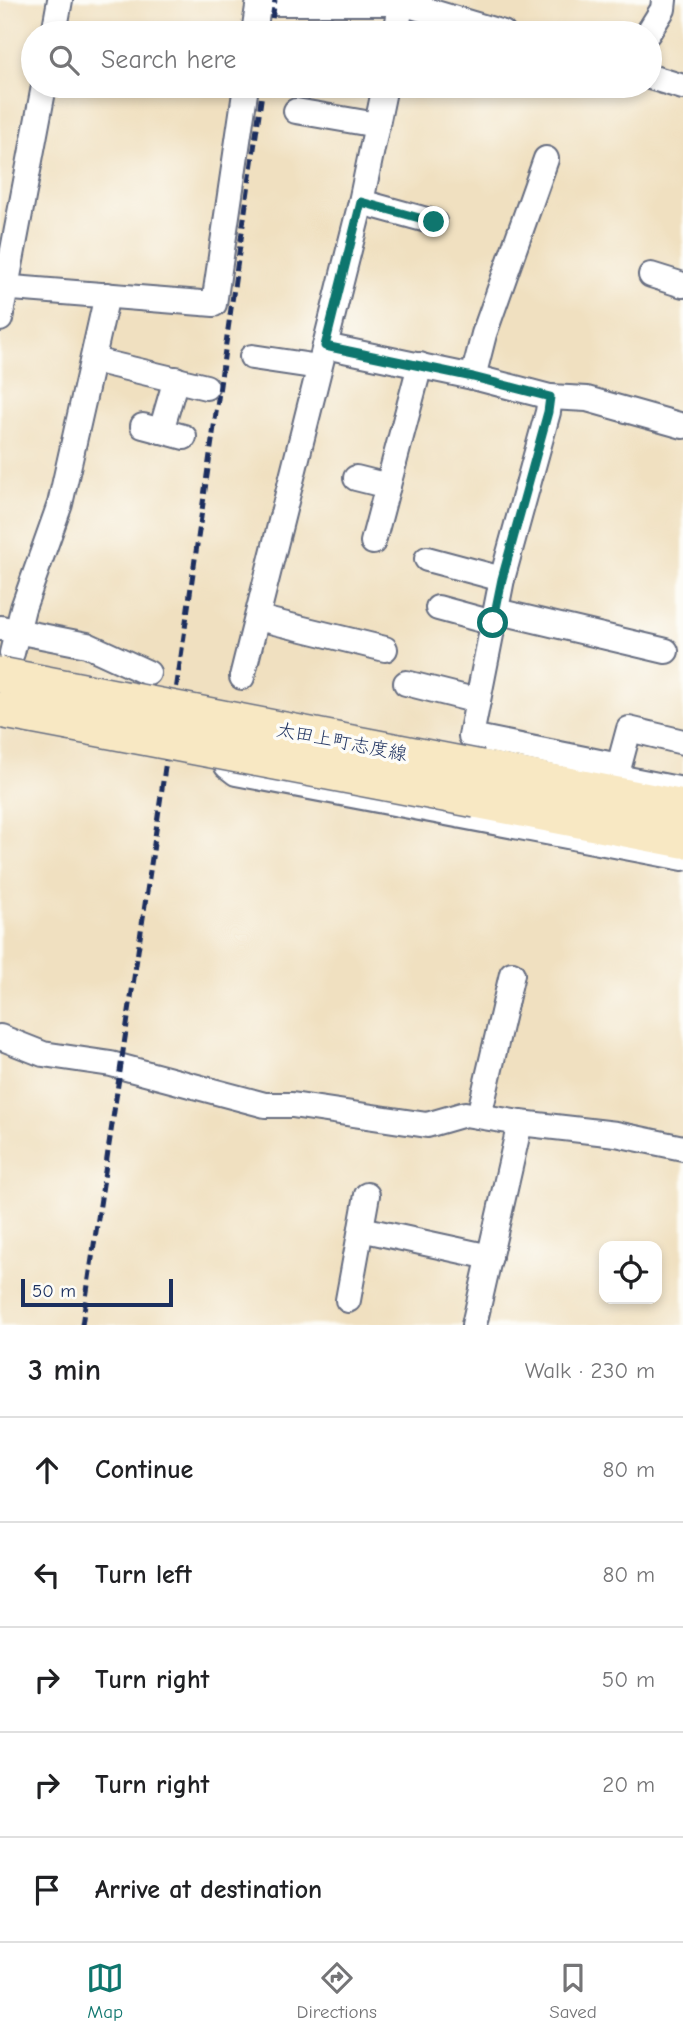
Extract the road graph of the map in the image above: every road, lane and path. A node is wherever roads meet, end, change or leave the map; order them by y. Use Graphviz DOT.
graph roads {
  1 [pos="60,0"];
  2 [pos="664,0"];
  3 [pos="259,1"];
  4 [pos="402,2"];
  5 [pos="56,21"];
  6 [pos="256,21"];
  7 [pos="398,21"];
  8 [pos="464,21"];
  9 [pos="656,21"];
  10 [pos="662,81"];
  11 [pos="683,87"];
  12 [pos="42,98"];
  13 [pos="244,98"];
  14 [pos="383,98"];
  15 [pos="296,111"];
  16 [pos="377,125"];
  17 [pos="546,159"];
  18 [pos="361,202"];
  19 [pos="434,222"];
  20 [pos="651,275"];
  21 [pos="683,285"];
  22 [pos="3,287"];
  23 [pos="107,295"];
  24 [pos="0,319"];
  25 [pos="322,356"];
  26 [pos="252,357"];
  27 [pos="93,360"];
  28 [pos="420,365"];
  29 [pos="473,377"];
  30 [pos="176,379"];
  31 [pos="206,387"];
  32 [pos="550,397"];
  33 [pos="683,425"];
  34 [pos="163,431"];
  35 [pos="356,478"];
  36 [pos="388,486"];
  37 [pos="373,542"];
  38 [pos="427,559"];
  39 [pos="502,579"];
  40 [pos="438,608"];
  41 [pos="495,617"];
  42 [pos="258,618"];
  43 [pos="6,649"];
  44 [pos="385,649"];
  45 [pos="666,651"];
  46 [pos="148,673"];
  47 [pos="242,677"];
  48 [pos="406,683"];
  49 [pos="478,701"];
  50 [pos="0,710"];
  51 [pos="0,725"];
  52 [pos="683,743"];
  53 [pos="479,784"];
  54 [pos="683,790"];
  55 [pos="683,808"];
  56 [pos="683,839"];
  57 [pos="683,858"];
  58 [pos="512,974"];
  59 [pos="0,1037"];
  60 [pos="479,1116"];
  61 [pos="520,1124"];
  62 [pos="683,1149"];
  63 [pos="367,1195"];
  64 [pos="361,1229"];
  65 [pos="490,1257"];
  66 [pos="348,1300"];
  67 [pos="474,1325"];
  1 -- 5 [label="street"];
  2 -- 9 [label="street"];
  3 -- 4 [label="street"];
  3 -- 6 [label="street"];
  4 -- 7 [label="street"];
  4 -- 8 [label="street"];
  10 -- 11 [label="street"];
  12 -- 22 [label="street"];
  13 -- 23 [label="street"];
  14 -- 16 [label="street"];
  15 -- 16 [label="street"];
  16 -- 18 [label="street"];
  17 -- 29 [label="street"];
  18 -- 19 [label="street"];
  18 -- 25 [label="street"];
  20 -- 21 [label="street"];
  22 -- 23 [label="street"];
  22 -- 24 [label="street"];
  23 -- 27 [label="street"];
  25 -- 26 [label="street"];
  25 -- 28 [label="street"];
  25 -- 42 [label="street"];
  27 -- 30 [label="street"];
  27 -- 43 [label="street"];
  28 -- 29 [label="street"];
  28 -- 36 [label="street"];
  29 -- 32 [label="street"];
  30 -- 31 [label="street"];
  30 -- 34 [label="street"];
  32 -- 33 [label="street"];
  32 -- 39 [label="street"];
  35 -- 36 [label="street"];
  36 -- 37 [label="street"];
  38 -- 39 [label="street"];
  39 -- 41 [label="street"];
  40 -- 41 [label="street"];
  41 -- 45 [label="street"];
  41 -- 49 [label="street"];
  42 -- 44 [label="street"];
  42 -- 47 [label="street"];
  43 -- 46 [label="street"];
  43 -- 51 [label="street"];
  43 -- 53 [label="main road, 太田上町志度線, bridge"];
  48 -- 49 [label="street"];
  49 -- 52 [label="street"];
  50 -- 53 [label="main road, 太田上町志度線, bridge"];
  53 -- 55 [label="main road, 太田上町志度線"];
  53 -- 56 [label="main road, 太田上町志度線"];
  54 -- 57 [label="street"];
  58 -- 60 [label="street"];
  59 -- 60 [label="street"];
  60 -- 61 [label="street"];
  61 -- 62 [label="street"];
  61 -- 65 [label="street"];
  63 -- 64 [label="street"];
  64 -- 65 [label="street"];
  64 -- 66 [label="street"];
  65 -- 67 [label="street"];
}
